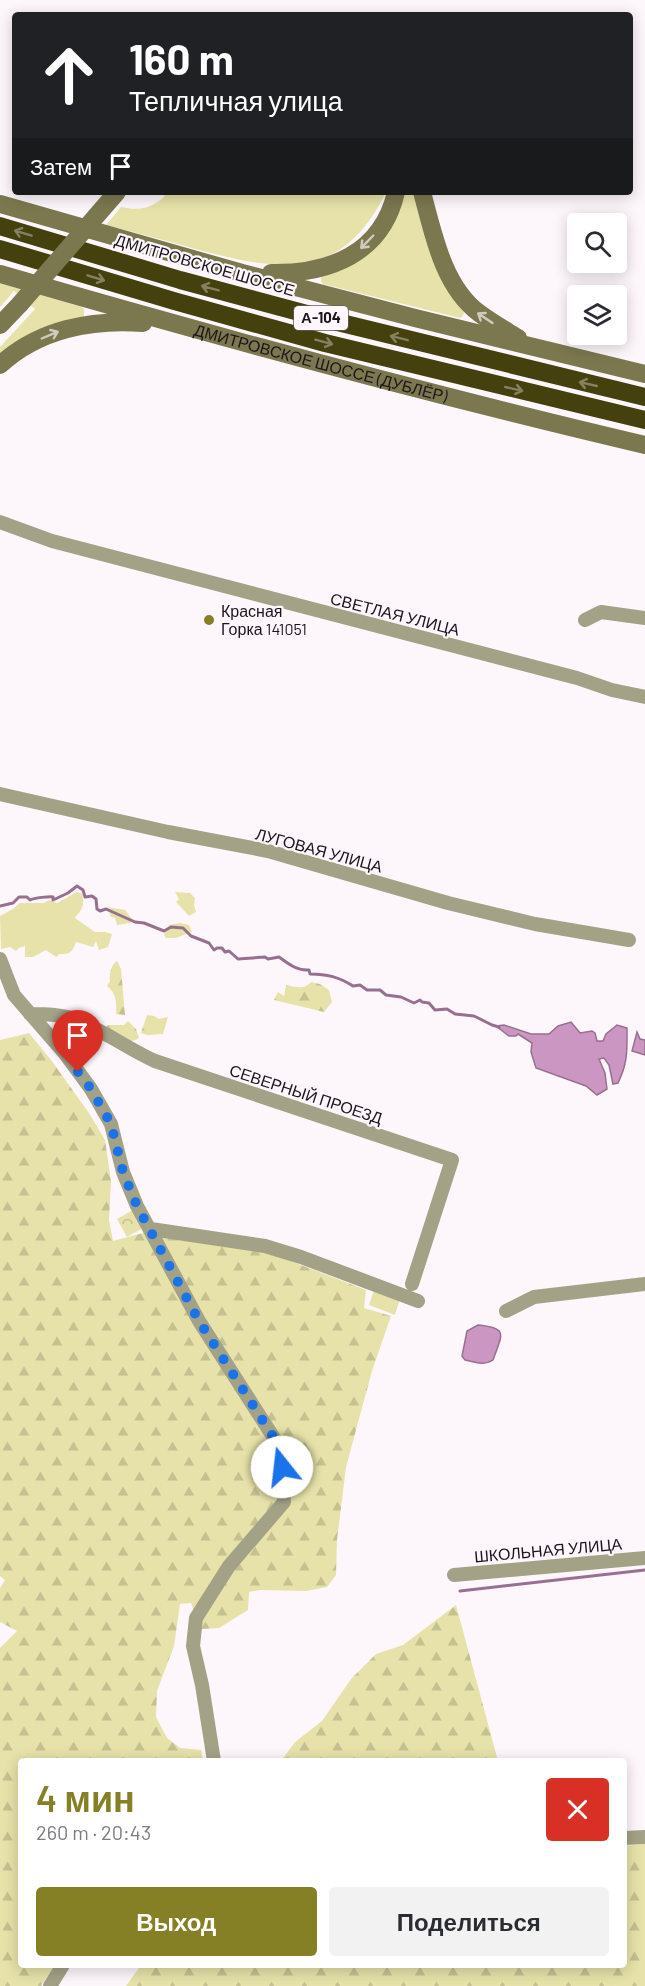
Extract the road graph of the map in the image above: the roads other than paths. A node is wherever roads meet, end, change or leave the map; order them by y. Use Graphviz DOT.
graph roads {
  1 [pos="114,195"];
  2 [pos="395,195"];
  3 [pos="423,195"];
  4 [pos="0,204"];
  5 [pos="0,226"];
  6 [pos="0,249"];
  7 [pos="242,273"];
  8 [pos="0,274"];
  9 [pos="0,325"];
  10 [pos="196,331"];
  11 [pos="535,348"];
  12 [pos="0,365"];
  13 [pos="645,374"];
  14 [pos="645,397"];
  15 [pos="645,420"];
  16 [pos="645,445"];
  17 [pos="0,522"];
  18 [pos="645,618"];
  19 [pos="585,620"];
  20 [pos="645,697"];
  21 [pos="0,794"];
  22 [pos="629,940"];
  23 [pos="0,959"];
  24 [pos="30,1014"];
  25 [pos="151,1229"];
  26 [pos="412,1284"];
  27 [pos="645,1284"];
  28 [pos="418,1301"];
  29 [pos="506,1311"];
  30 [pos="645,1558"];
  31 [pos="454,1575"];
  32 [pos="214,1758"];
  33 [pos="627,1838"];
  34 [pos="645,1838"];
  35 [pos="61,1968"];
  36 [pos="50,1986"];
  1 -- 9 [label="main road, bridge"];
  2 -- 7 [label="main road, one-way"];
  11 -- 3 [label="main road, one-way"];
  4 -- 7 [label="main road"];
  14 -- 5 [label="highway, ДМИТРОВСКОЕ ШОССЕ / А-104, one-way"];
  6 -- 15 [label="highway, А-104, one-way"];
  7 -- 11 [label="main road"];
  8 -- 10 [label="main road, ДМИТРОВСКОЕ ШОССЕ (ДУБЛЁР)"];
  12 -- 10 [label="main road, one-way"];
  10 -- 16 [label="main road, ДМИТРОВСКОЕ ШОССЕ (ДУБЛЁР)"];
  11 -- 13 [label="main road"];
  17 -- 20 [label="street, СВЕТЛАЯ УЛИЦА"];
  18 -- 19 [label="street"];
  21 -- 22 [label="street, ЛУГОВАЯ УЛИЦА"];
  23 -- 24 [label="street"];
  24 -- 25 [label="street"];
  24 -- 26 [label="street, СЕВЕРНЫЙ ПРОЕЗД"];
  25 -- 28 [label="street"];
  25 -- 32 [label="street"];
  27 -- 29 [label="street"];
  30 -- 31 [label="street, ШКОЛЬНАЯ УЛИЦА"];
  33 -- 34 [label="street"];
  35 -- 36 [label="street"];
}
